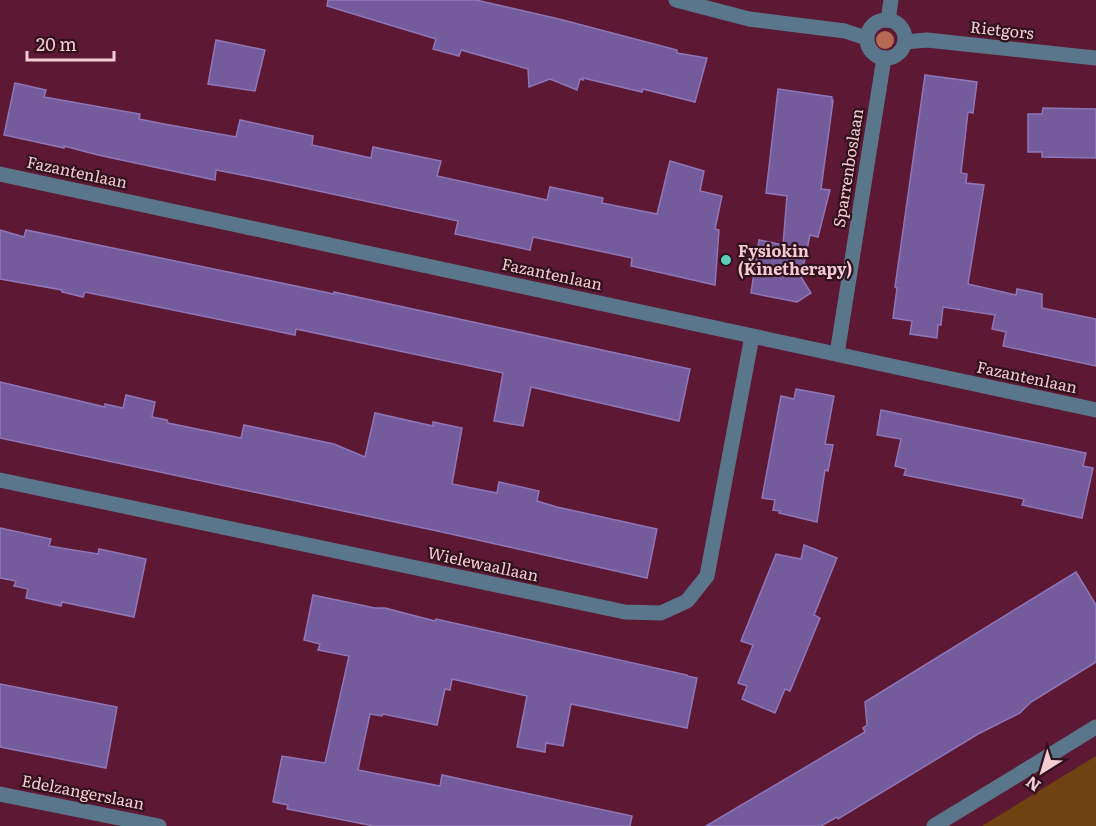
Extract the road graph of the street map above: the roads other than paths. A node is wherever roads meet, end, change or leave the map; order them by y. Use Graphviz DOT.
graph roads {
  1 [pos="676,0"];
  2 [pos="891,0"];
  3 [pos="888,20"];
  4 [pos="866,38"];
  5 [pos="905,42"];
  6 [pos="884,58"];
  7 [pos="1096,58"];
  8 [pos="0,174"];
  9 [pos="752,336"];
  10 [pos="837,354"];
  11 [pos="1096,410"];
  12 [pos="0,480"];
  13 [pos="1096,727"];
  14 [pos="0,794"];
  15 [pos="138,824"];
  16 [pos="159,826"];
  17 [pos="934,826"];
  1 -- 4 [label="street"];
  2 -- 3 [label="street"];
  3 -- 4 [label="street"];
  3 -- 5 [label="street"];
  4 -- 6 [label="street"];
  5 -- 6 [label="street"];
  5 -- 7 [label="street, Rietgors"];
  6 -- 10 [label="street, Sparrenboslaan"];
  8 -- 9 [label="street, Fazantenlaan"];
  9 -- 10 [label="street, Fazantenlaan"];
  9 -- 12 [label="street, Wielewaallaan"];
  10 -- 11 [label="street, Fazantenlaan"];
  13 -- 17 [label="street"];
  14 -- 15 [label="street, Edelzangerslaan"];
  15 -- 16 [label="street, Edelzangerslaan"];
}
